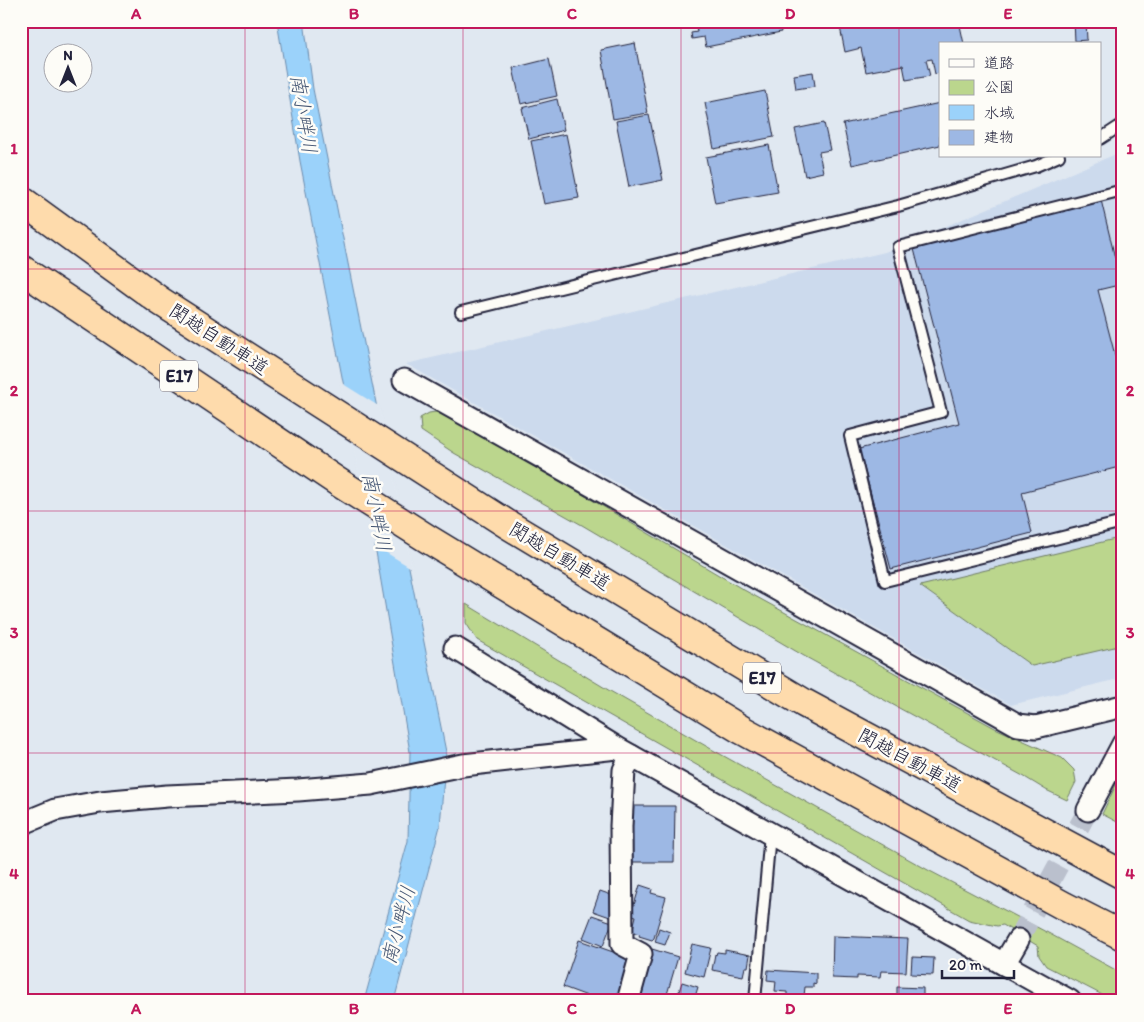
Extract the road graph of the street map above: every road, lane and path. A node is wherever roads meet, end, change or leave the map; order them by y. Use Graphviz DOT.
graph roads {
  1 [pos="1123,124"];
  2 [pos="1102,138"];
  3 [pos="1054,158"];
  4 [pos="1123,190"];
  5 [pos="21,200"];
  6 [pos="21,269"];
  7 [pos="461,312"];
  8 [pos="404,380"];
  9 [pos="1123,522"];
  10 [pos="455,648"];
  11 [pos="1123,706"];
  12 [pos="1123,744"];
  13 [pos="624,752"];
  14 [pos="1088,810"];
  15 [pos="21,824"];
  16 [pos="770,834"];
  17 [pos="1123,875"];
  18 [pos="1123,936"];
  19 [pos="1018,940"];
  20 [pos="1004,964"];
  21 [pos="628,1001"];
  22 [pos="755,1001"];
  23 [pos="1070,1001"];
  1 -- 2 [label="lane"];
  3 -- 7 [label="lane"];
  4 -- 9 [label="lane"];
  5 -- 17 [label="highway, 関越自動車道 / E17"];
  6 -- 18 [label="highway, E17"];
  8 -- 11 [label="street"];
  10 -- 13 [label="street"];
  12 -- 14 [label="street"];
  13 -- 15 [label="street"];
  13 -- 16 [label="street"];
  13 -- 21 [label="street"];
  16 -- 20 [label="street"];
  16 -- 22 [label="lane"];
  19 -- 20 [label="street"];
  20 -- 23 [label="street"];
}
